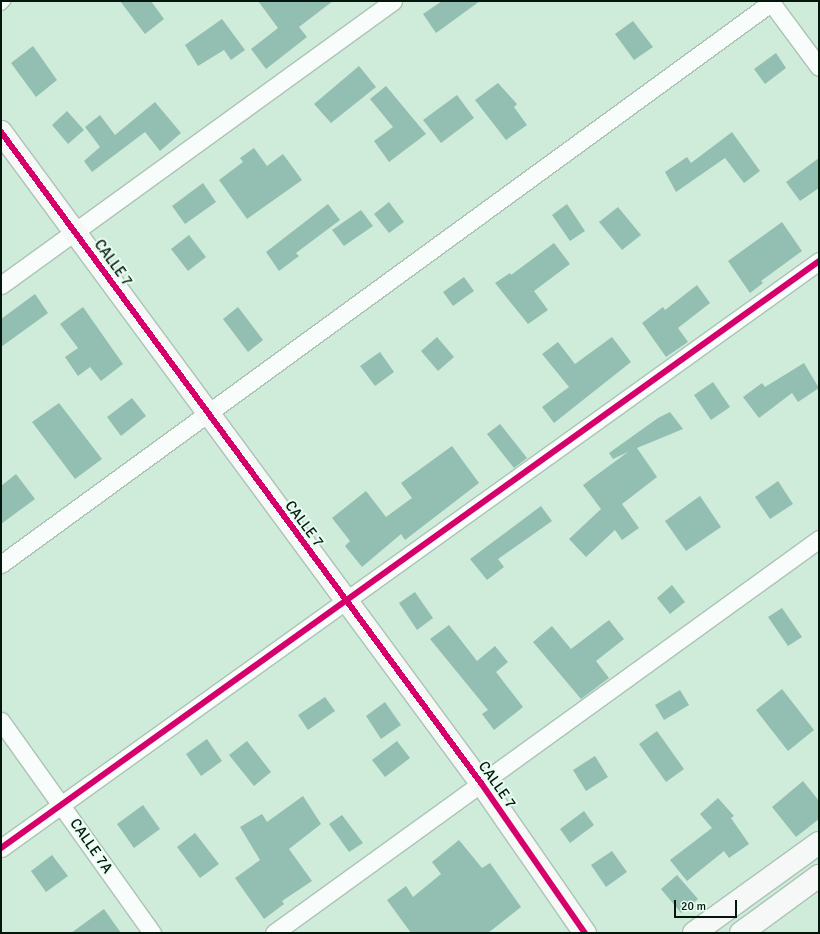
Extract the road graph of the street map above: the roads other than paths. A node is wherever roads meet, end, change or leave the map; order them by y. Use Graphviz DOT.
graph roads {
  1 [pos="5,1"];
  2 [pos="392,1"];
  3 [pos="772,2"];
  4 [pos="1,5"];
  5 [pos="819,67"];
  6 [pos="1,132"];
  7 [pos="75,234"];
  8 [pos="819,260"];
  9 [pos="1,286"];
  10 [pos="206,414"];
  11 [pos="819,539"];
  12 [pos="1,564"];
  13 [pos="346,601"];
  14 [pos="1,721"];
  15 [pos="481,783"];
  16 [pos="62,805"];
  17 [pos="819,843"];
  18 [pos="1,848"];
  19 [pos="819,876"];
  20 [pos="152,933"];
  21 [pos="274,933"];
  22 [pos="585,933"];
  23 [pos="694,933"];
  24 [pos="741,933"];
  1 -- 4 [label="lane"];
  2 -- 7 [label="street"];
  3 -- 5 [label="street"];
  3 -- 10 [label="street"];
  6 -- 7 [label="street, CALLE 7"];
  7 -- 9 [label="street"];
  7 -- 10 [label="street, CALLE 7"];
  8 -- 13 [label="street"];
  10 -- 12 [label="street"];
  10 -- 13 [label="street, CALLE 7"];
  11 -- 15 [label="street"];
  13 -- 15 [label="street, CALLE 7"];
  13 -- 16 [label="street"];
  14 -- 16 [label="street, CALLE 7A"];
  15 -- 21 [label="street"];
  15 -- 22 [label="street, CALLE 7"];
  16 -- 18 [label="street"];
  16 -- 20 [label="street, CALLE 7A"];
  17 -- 23 [label="street"];
  19 -- 24 [label="street"];
}
